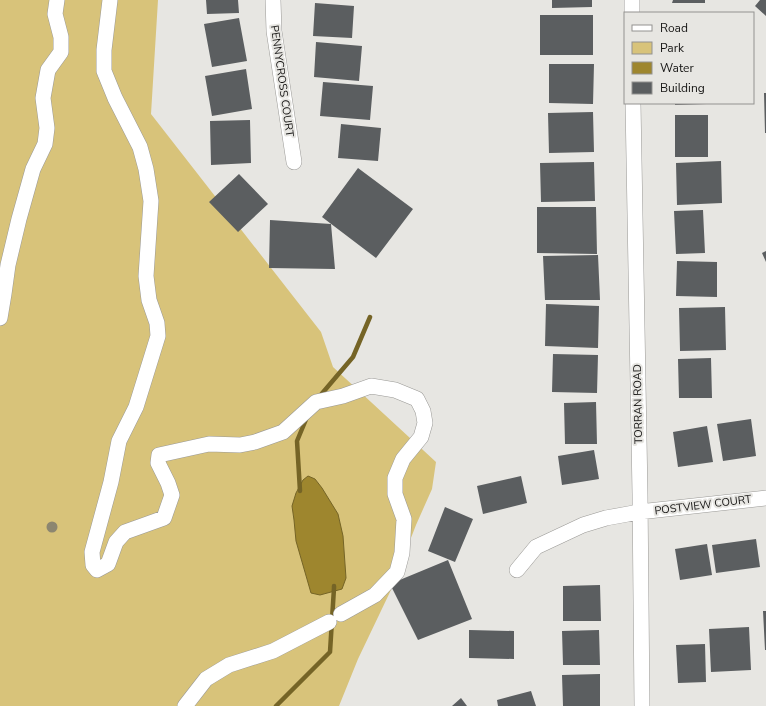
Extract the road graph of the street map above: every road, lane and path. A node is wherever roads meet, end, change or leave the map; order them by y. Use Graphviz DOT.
graph roads {
  1 [pos="57,0"];
  2 [pos="110,0"];
  3 [pos="272,0"];
  4 [pos="632,0"];
  5 [pos="632,12"];
  6 [pos="633,104"];
  7 [pos="294,162"];
  8 [pos="0,318"];
  9 [pos="766,498"];
  10 [pos="639,512"];
  11 [pos="516,570"];
  12 [pos="185,706"];
  13 [pos="642,706"];
  1 -- 8 [label="street"];
  2 -- 12 [label="street"];
  3 -- 7 [label="street, PENNYCROSS COURT"];
  4 -- 5 [label="street"];
  6 -- 10 [label="street, TORRAN ROAD"];
  9 -- 10 [label="street, POSTVIEW COURT"];
  10 -- 11 [label="street, POSTVIEW COURT"];
  10 -- 13 [label="street, TORRAN ROAD"];
}
